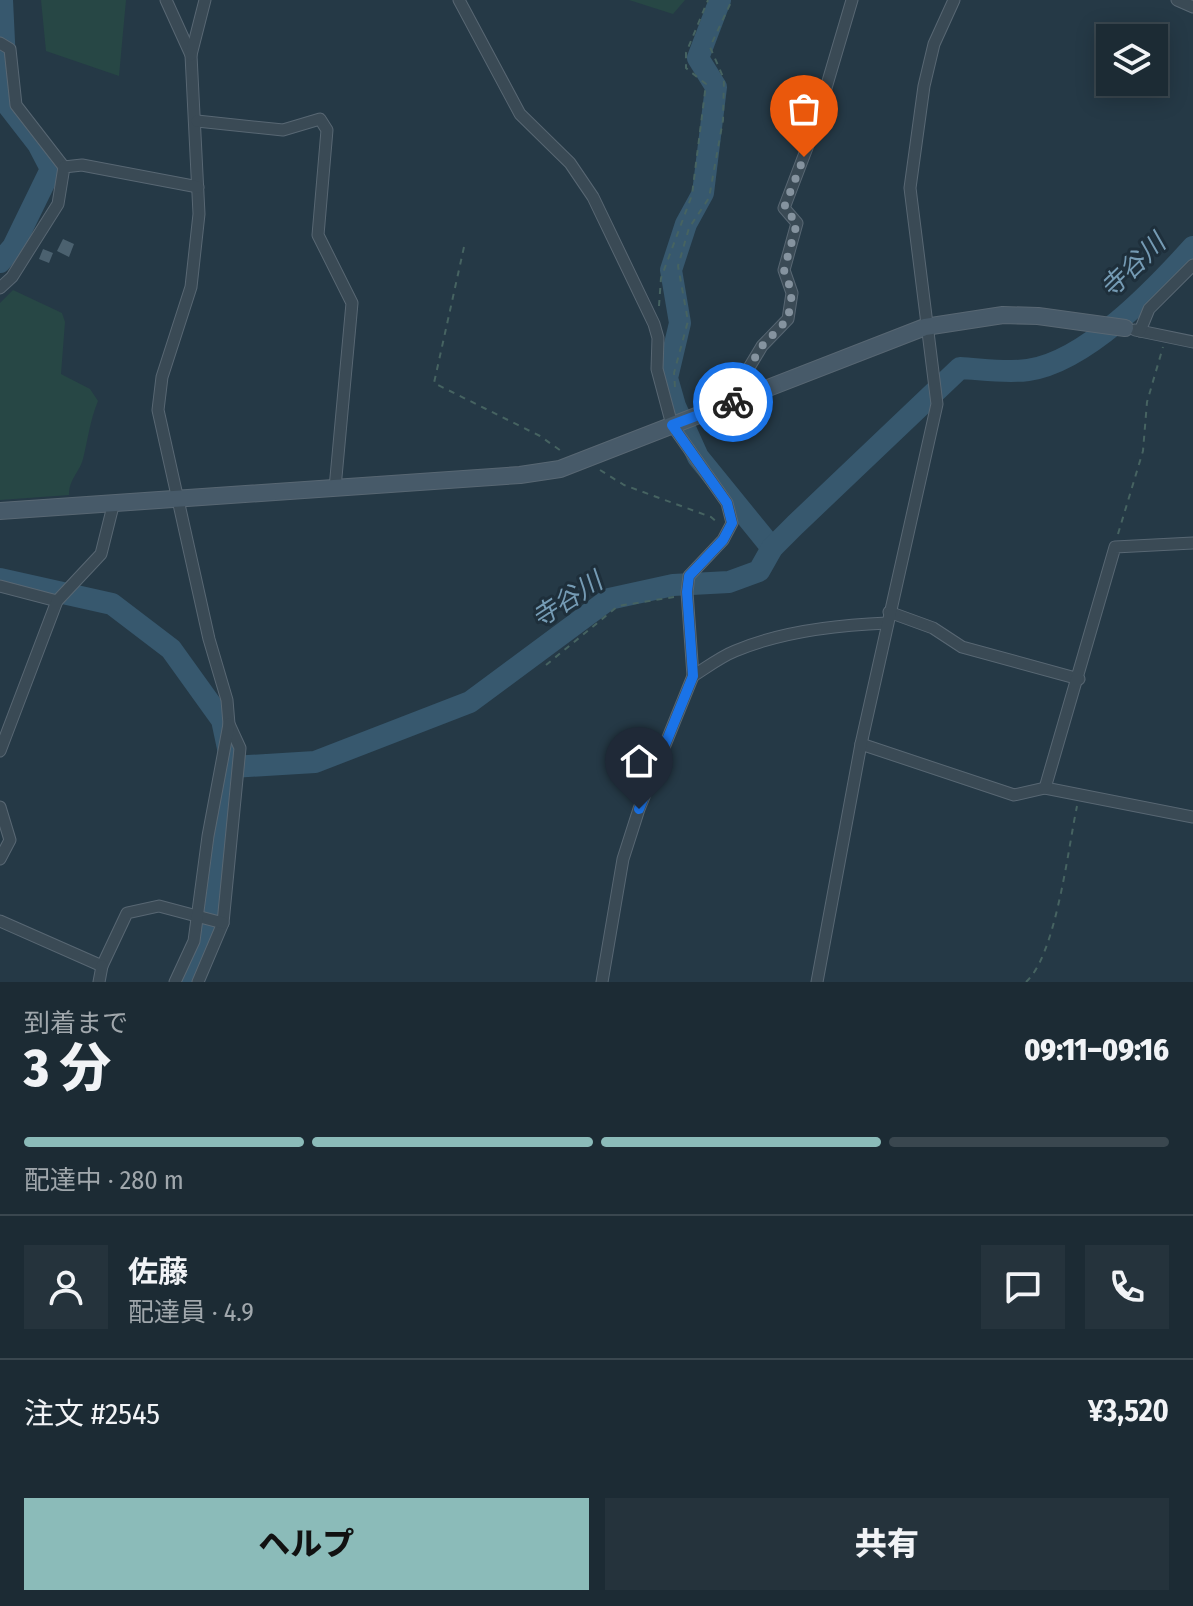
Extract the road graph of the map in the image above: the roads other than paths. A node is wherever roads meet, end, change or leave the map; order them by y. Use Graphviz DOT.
graph roads {
  1 [pos="166,0"];
  2 [pos="205,0"];
  3 [pos="459,0"];
  4 [pos="852,0"];
  5 [pos="954,0"];
  6 [pos="1177,0"];
  7 [pos="1193,7"];
  8 [pos="5,46"];
  9 [pos="191,55"];
  10 [pos="197,121"];
  11 [pos="64,167"];
  12 [pos="198,187"];
  13 [pos="1193,265"];
  14 [pos="0,288"];
  15 [pos="925,327"];
  16 [pos="1132,330"];
  17 [pos="1193,342"];
  18 [pos="748,397"];
  19 [pos="680,422"];
  20 [pos="335,488"];
  21 [pos="179,499"];
  22 [pos="113,506"];
  23 [pos="0,511"];
  24 [pos="1193,543"];
  25 [pos="0,586"];
  26 [pos="57,601"];
  27 [pos="888,617"];
  28 [pos="693,676"];
  29 [pos="1079,679"];
  30 [pos="229,724"];
  31 [pos="861,744"];
  32 [pos="0,751"];
  33 [pos="1045,788"];
  34 [pos="0,807"];
  35 [pos="1193,817"];
  36 [pos="0,859"];
  37 [pos="197,916"];
  38 [pos="0,921"];
  39 [pos="223,923"];
  40 [pos="102,966"];
  41 [pos="99,982"];
  42 [pos="175,982"];
  43 [pos="198,982"];
  44 [pos="602,982"];
  45 [pos="817,982"];
  1 -- 9 [label="street"];
  2 -- 9 [label="street"];
  3 -- 19 [label="street"];
  4 -- 18 [label="street"];
  5 -- 15 [label="street"];
  6 -- 7 [label="street"];
  8 -- 11 [label="street"];
  9 -- 10 [label="street"];
  10 -- 12 [label="street"];
  10 -- 20 [label="street"];
  11 -- 12 [label="street"];
  11 -- 14 [label="street"];
  12 -- 21 [label="street"];
  13 -- 16 [label="street"];
  15 -- 16 [label="street"];
  15 -- 18 [label="street"];
  15 -- 27 [label="street"];
  16 -- 17 [label="street"];
  18 -- 19 [label="street"];
  19 -- 20 [label="street"];
  19 -- 28 [label="street"];
  20 -- 21 [label="street"];
  21 -- 22 [label="street"];
  21 -- 30 [label="street"];
  22 -- 23 [label="street"];
  22 -- 26 [label="street"];
  24 -- 29 [label="street"];
  25 -- 26 [label="street"];
  26 -- 32 [label="street"];
  27 -- 28 [label="street"];
  27 -- 29 [label="street"];
  27 -- 31 [label="street"];
  28 -- 44 [label="street"];
  29 -- 33 [label="street"];
  30 -- 37 [label="street"];
  30 -- 39 [label="street"];
  31 -- 33 [label="street"];
  31 -- 45 [label="street"];
  33 -- 35 [label="street"];
  34 -- 36 [label="street"];
  37 -- 39 [label="street"];
  37 -- 40 [label="street"];
  37 -- 42 [label="street"];
  38 -- 40 [label="street"];
  39 -- 43 [label="street"];
  40 -- 41 [label="street"];
}
